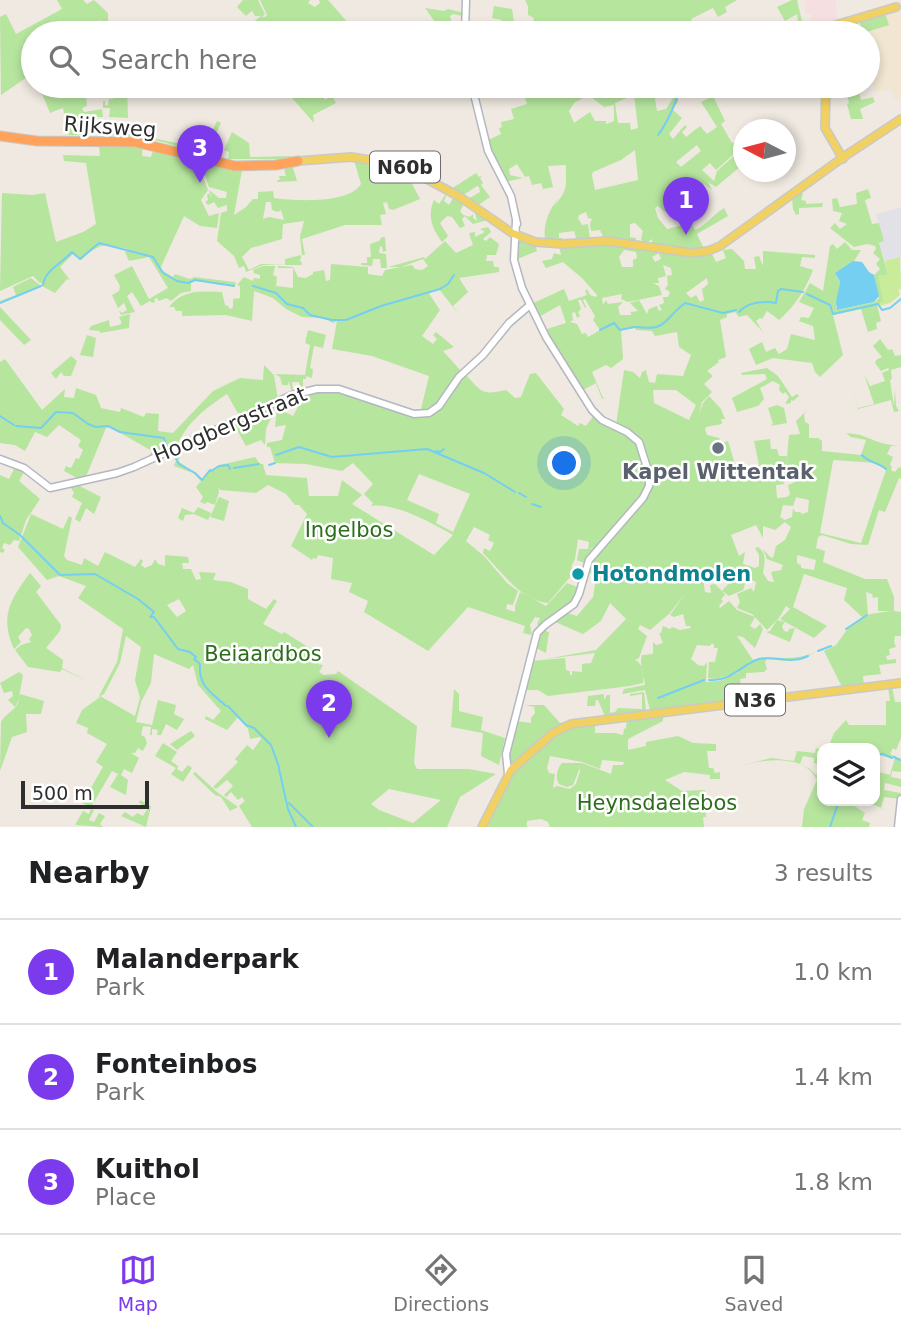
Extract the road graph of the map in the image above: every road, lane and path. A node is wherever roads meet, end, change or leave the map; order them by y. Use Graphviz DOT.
graph roads {
  1 [pos="466,0"];
  2 [pos="888,8"];
  3 [pos="465,21"];
  4 [pos="847,21"];
  5 [pos="475,98"];
  6 [pos="826,98"];
  7 [pos="901,120"];
  8 [pos="0,134"];
  9 [pos="842,153"];
  10 [pos="299,161"];
  11 [pos="516,236"];
  12 [pos="530,305"];
  13 [pos="0,459"];
  14 [pos="901,682"];
  15 [pos="511,770"];
  16 [pos="901,799"];
  17 [pos="482,827"];
  18 [pos="898,827"];
  1 -- 3 [label="main road"];
  2 -- 4 [label="main road"];
  5 -- 11 [label="main road"];
  6 -- 9 [label="main road"];
  7 -- 9 [label="main road, N60b"];
  8 -- 10 [label="highway, Rijksweg"];
  9 -- 11 [label="main road, N60b"];
  10 -- 11 [label="main road, Rijksweg / N60b"];
  11 -- 12 [label="main road"];
  12 -- 13 [label="main road, Hoogbergstraat"];
  12 -- 15 [label="main road"];
  14 -- 15 [label="main road, N36"];
  15 -- 17 [label="main road, N36"];
  16 -- 18 [label="main road"];
}
